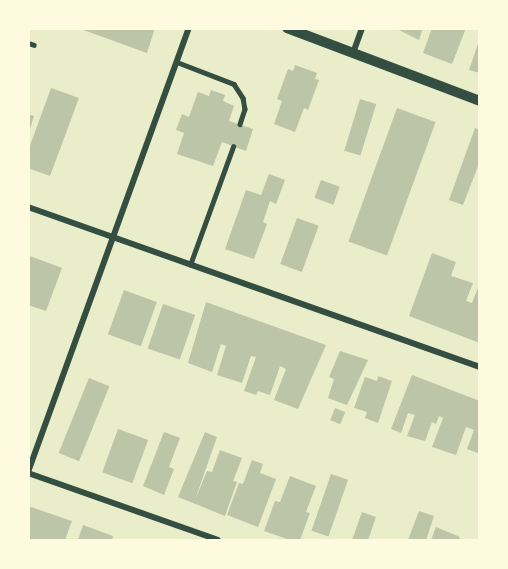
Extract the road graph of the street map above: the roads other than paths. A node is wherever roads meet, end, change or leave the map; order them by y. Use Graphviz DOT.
graph roads {
  1 [pos="189,28"];
  2 [pos="287,28"];
  3 [pos="362,28"];
  4 [pos="353,53"];
  5 [pos="177,62"];
  6 [pos="480,101"];
  7 [pos="240,124"];
  8 [pos="233,147"];
  9 [pos="28,207"];
  10 [pos="114,238"];
  11 [pos="190,265"];
  12 [pos="480,367"];
  13 [pos="28,472"];
  14 [pos="214,540"];
  1 -- 5 [label="street"];
  2 -- 4 [label="street"];
  3 -- 4 [label="street"];
  4 -- 6 [label="street"];
  5 -- 7 [label="lane"];
  5 -- 10 [label="street"];
  8 -- 11 [label="lane"];
  9 -- 10 [label="street"];
  10 -- 11 [label="street"];
  10 -- 13 [label="street"];
  11 -- 12 [label="street"];
  13 -- 14 [label="street"];
}
